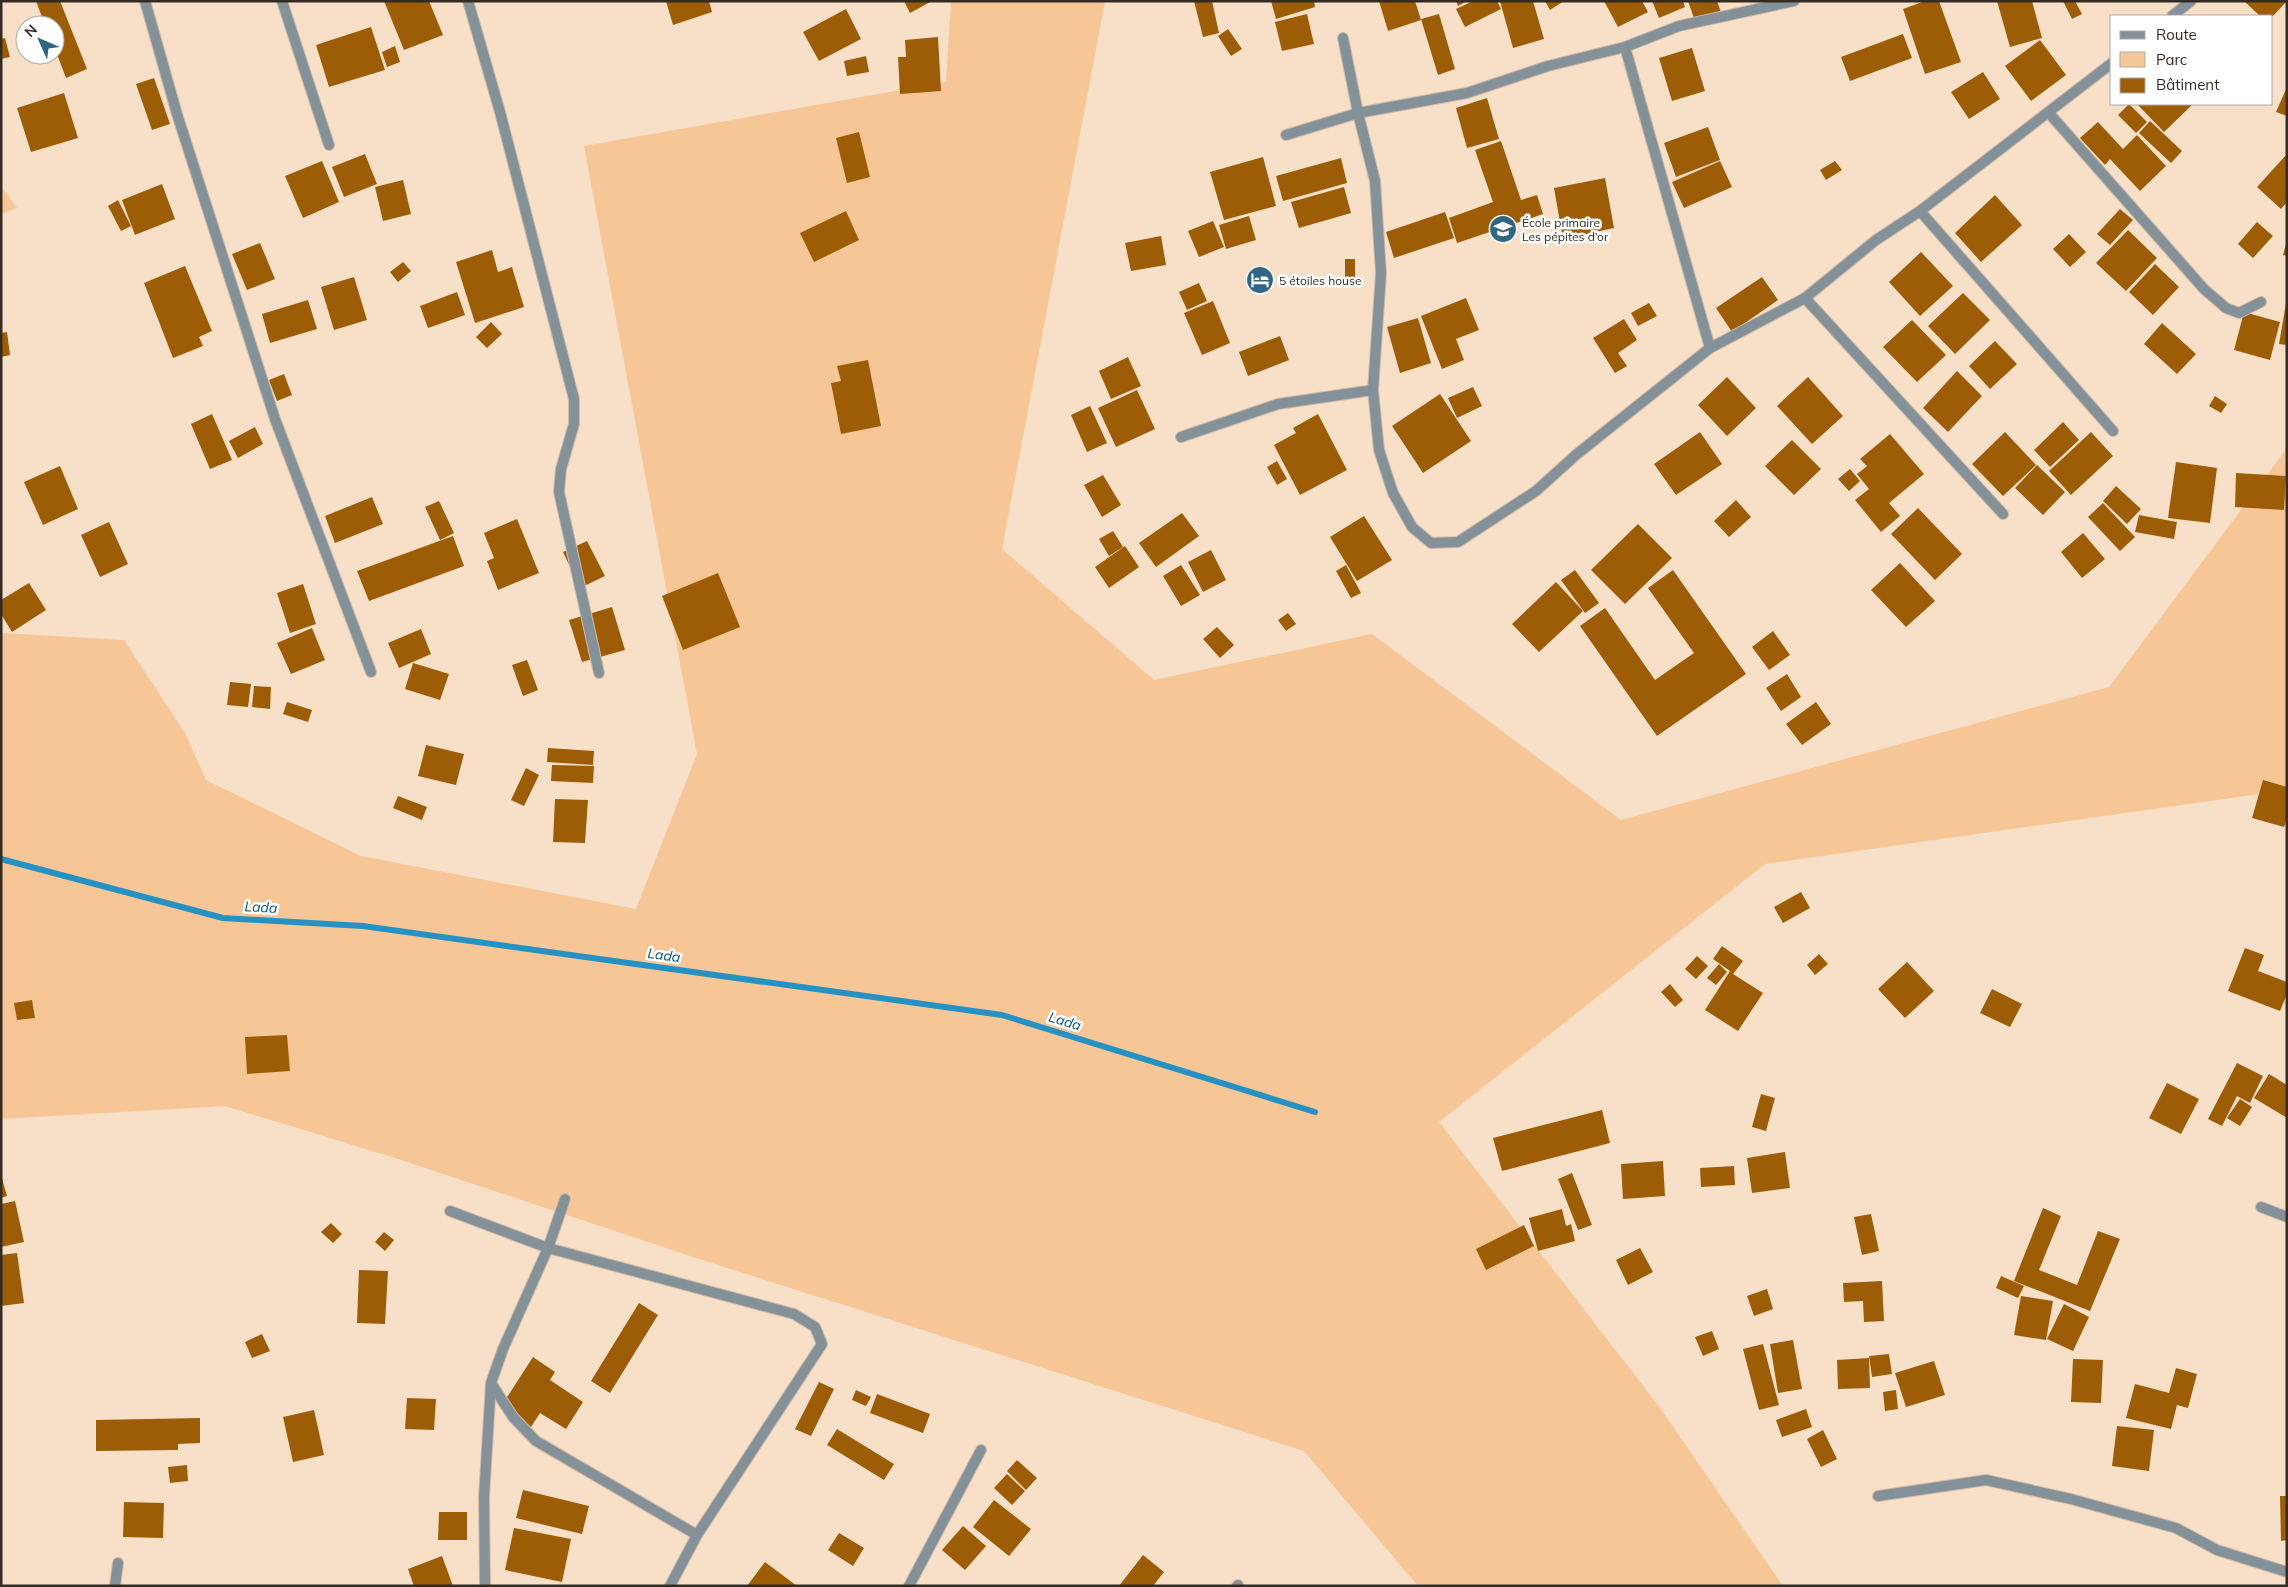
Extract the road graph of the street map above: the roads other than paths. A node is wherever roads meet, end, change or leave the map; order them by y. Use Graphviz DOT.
graph roads {
  1 [pos="145,1"];
  2 [pos="282,1"];
  3 [pos="468,1"];
  4 [pos="1794,1"];
  5 [pos="2191,1"];
  6 [pos="2173,15"];
  7 [pos="1343,38"];
  8 [pos="1625,47"];
  9 [pos="2110,64"];
  10 [pos="2048,112"];
  11 [pos="1358,113"];
  12 [pos="1286,135"];
  13 [pos="329,145"];
  14 [pos="1920,211"];
  15 [pos="1804,298"];
  16 [pos="2261,302"];
  17 [pos="1710,348"];
  18 [pos="1373,390"];
  19 [pos="2113,430"];
  20 [pos="1181,436"];
  21 [pos="2003,514"];
  22 [pos="371,672"];
  23 [pos="599,673"];
  24 [pos="565,1199"];
  25 [pos="2261,1207"];
  26 [pos="450,1211"];
  27 [pos="2287,1217"];
  28 [pos="548,1248"];
  29 [pos="491,1383"];
  30 [pos="981,1450"];
  31 [pos="1878,1496"];
  32 [pos="697,1535"];
  33 [pos="118,1563"];
  34 [pos="2287,1572"];
  35 [pos="115,1586"];
  36 [pos="485,1586"];
  37 [pos="670,1586"];
  38 [pos="909,1586"];
  1 -- 22 [label="street"];
  2 -- 13 [label="street"];
  3 -- 23 [label="street"];
  4 -- 8 [label="street"];
  5 -- 6 [label="street"];
  7 -- 11 [label="street"];
  8 -- 11 [label="street"];
  8 -- 17 [label="street"];
  9 -- 10 [label="street"];
  10 -- 14 [label="street"];
  10 -- 16 [label="street"];
  11 -- 12 [label="street"];
  11 -- 18 [label="street"];
  14 -- 15 [label="street"];
  14 -- 19 [label="street"];
  15 -- 17 [label="street"];
  15 -- 21 [label="street"];
  17 -- 18 [label="street"];
  18 -- 20 [label="street"];
  24 -- 28 [label="street"];
  25 -- 27 [label="street"];
  26 -- 28 [label="street"];
  28 -- 29 [label="street"];
  28 -- 32 [label="street"];
  29 -- 32 [label="street"];
  29 -- 36 [label="street"];
  30 -- 38 [label="street"];
  31 -- 34 [label="street"];
  32 -- 37 [label="street"];
  33 -- 35 [label="street"];
}
